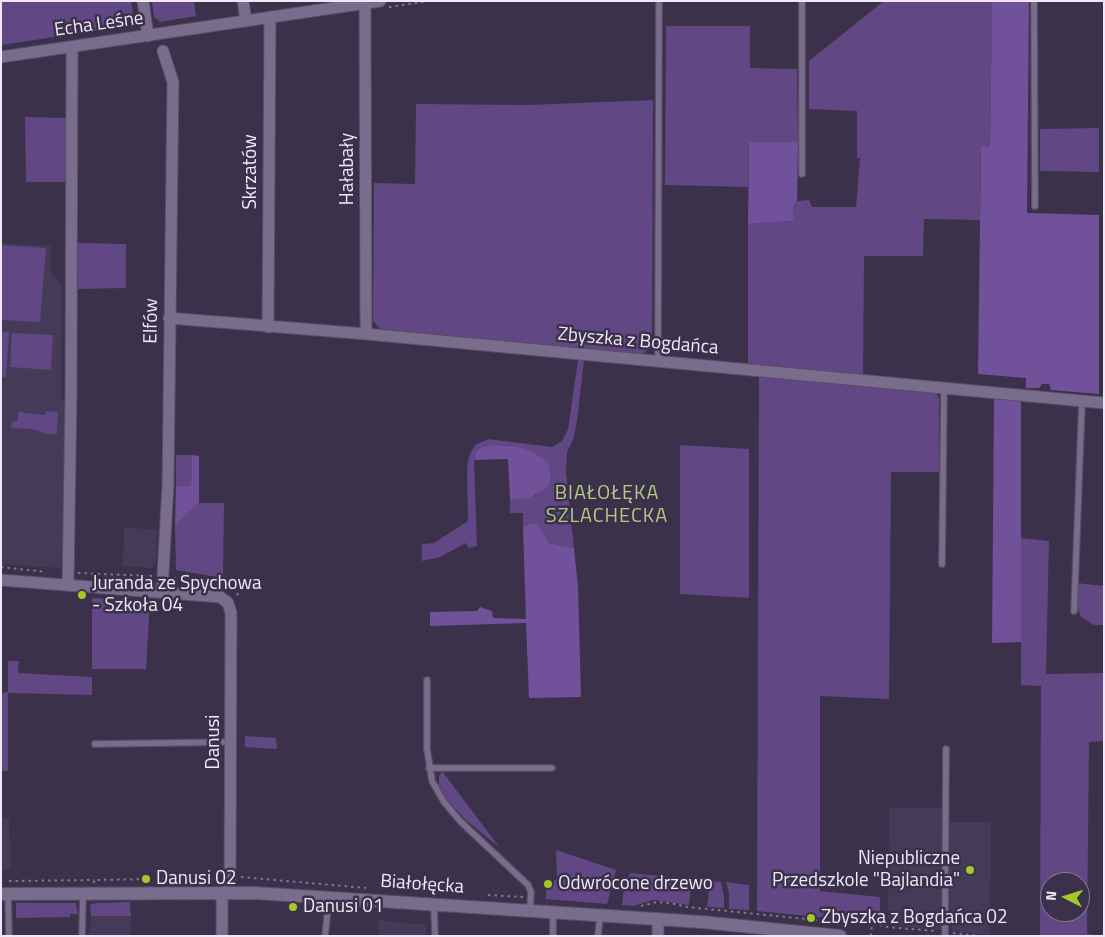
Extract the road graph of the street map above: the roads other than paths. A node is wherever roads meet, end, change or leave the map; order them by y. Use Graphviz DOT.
graph roads {
  1 [pos="143,1"];
  2 [pos="243,1"];
  3 [pos="380,1"];
  4 [pos="659,1"];
  5 [pos="802,1"];
  6 [pos="1034,1"];
  7 [pos="365,2"];
  8 [pos="270,17"];
  9 [pos="246,21"];
  10 [pos="148,36"];
  11 [pos="72,47"];
  12 [pos="163,51"];
  13 [pos="1,57"];
  14 [pos="802,174"];
  15 [pos="1034,206"];
  16 [pos="169,318"];
  17 [pos="268,327"];
  18 [pos="366,334"];
  19 [pos="658,362"];
  20 [pos="944,388"];
  21 [pos="1082,402"];
  22 [pos="1104,404"];
  23 [pos="942,564"];
  24 [pos="1,580"];
  25 [pos="68,585"];
  26 [pos="162,592"];
  27 [pos="1074,611"];
  28 [pos="426,680"];
  29 [pos="231,742"];
  30 [pos="95,744"];
  31 [pos="946,749"];
  32 [pos="429,768"];
  33 [pos="552,768"];
  34 [pos="89,889"];
  35 [pos="226,892"];
  36 [pos="5,894"];
  37 [pos="329,898"];
  38 [pos="434,905"];
  39 [pos="530,910"];
  40 [pos="553,912"];
  41 [pos="600,916"];
  42 [pos="658,919"];
  43 [pos="9,936"];
  44 [pos="82,936"];
  45 [pos="222,936"];
  46 [pos="325,936"];
  47 [pos="435,936"];
  48 [pos="553,936"];
  49 [pos="598,936"];
  50 [pos="658,936"];
  51 [pos="840,936"];
  52 [pos="945,936"];
  1 -- 10 [label="street"];
  2 -- 9 [label="street"];
  3 -- 7 [label="street, Echa Leśne"];
  4 -- 19 [label="lane"];
  5 -- 14 [label="lane"];
  6 -- 15 [label="lane"];
  7 -- 8 [label="street, Echa Leśne"];
  7 -- 18 [label="street, Hałabały"];
  8 -- 9 [label="street, Echa Leśne"];
  8 -- 17 [label="street, Skrzatów"];
  9 -- 10 [label="street, Echa Leśne"];
  10 -- 11 [label="street, Echa Leśne"];
  11 -- 13 [label="street, Echa Leśne"];
  11 -- 25 [label="street"];
  12 -- 16 [label="street, Elfów"];
  16 -- 17 [label="street, Zbyszka z Bogdańca"];
  16 -- 26 [label="street, Elfów"];
  17 -- 18 [label="street, Zbyszka z Bogdańca"];
  18 -- 19 [label="street, Zbyszka z Bogdańca"];
  19 -- 20 [label="street, Zbyszka z Bogdańca"];
  20 -- 21 [label="street, Zbyszka z Bogdańca"];
  20 -- 23 [label="lane"];
  21 -- 22 [label="street, Zbyszka z Bogdańca"];
  21 -- 27 [label="lane"];
  24 -- 25 [label="street"];
  25 -- 26 [label="street"];
  26 -- 29 [label="street, Danusi"];
  28 -- 32 [label="lane"];
  29 -- 30 [label="lane"];
  29 -- 35 [label="street, Danusi"];
  31 -- 52 [label="lane"];
  32 -- 33 [label="lane"];
  32 -- 39 [label="lane"];
  34 -- 35 [label="street, Białołęcka"];
  34 -- 36 [label="street, Białołęcka"];
  34 -- 44 [label="lane"];
  35 -- 37 [label="street, Białołęcka"];
  35 -- 45 [label="street, Danusi"];
  36 -- 43 [label="lane"];
  37 -- 38 [label="street, Białołęcka"];
  37 -- 46 [label="lane"];
  38 -- 39 [label="street, Białołęcka"];
  38 -- 47 [label="lane"];
  39 -- 40 [label="street, Białołęcka"];
  40 -- 41 [label="street, Białołęcka"];
  40 -- 48 [label="lane"];
  41 -- 42 [label="street, Białołęcka"];
  41 -- 49 [label="lane"];
  42 -- 50 [label="street"];
  42 -- 51 [label="street, Białołęcka"];
}
